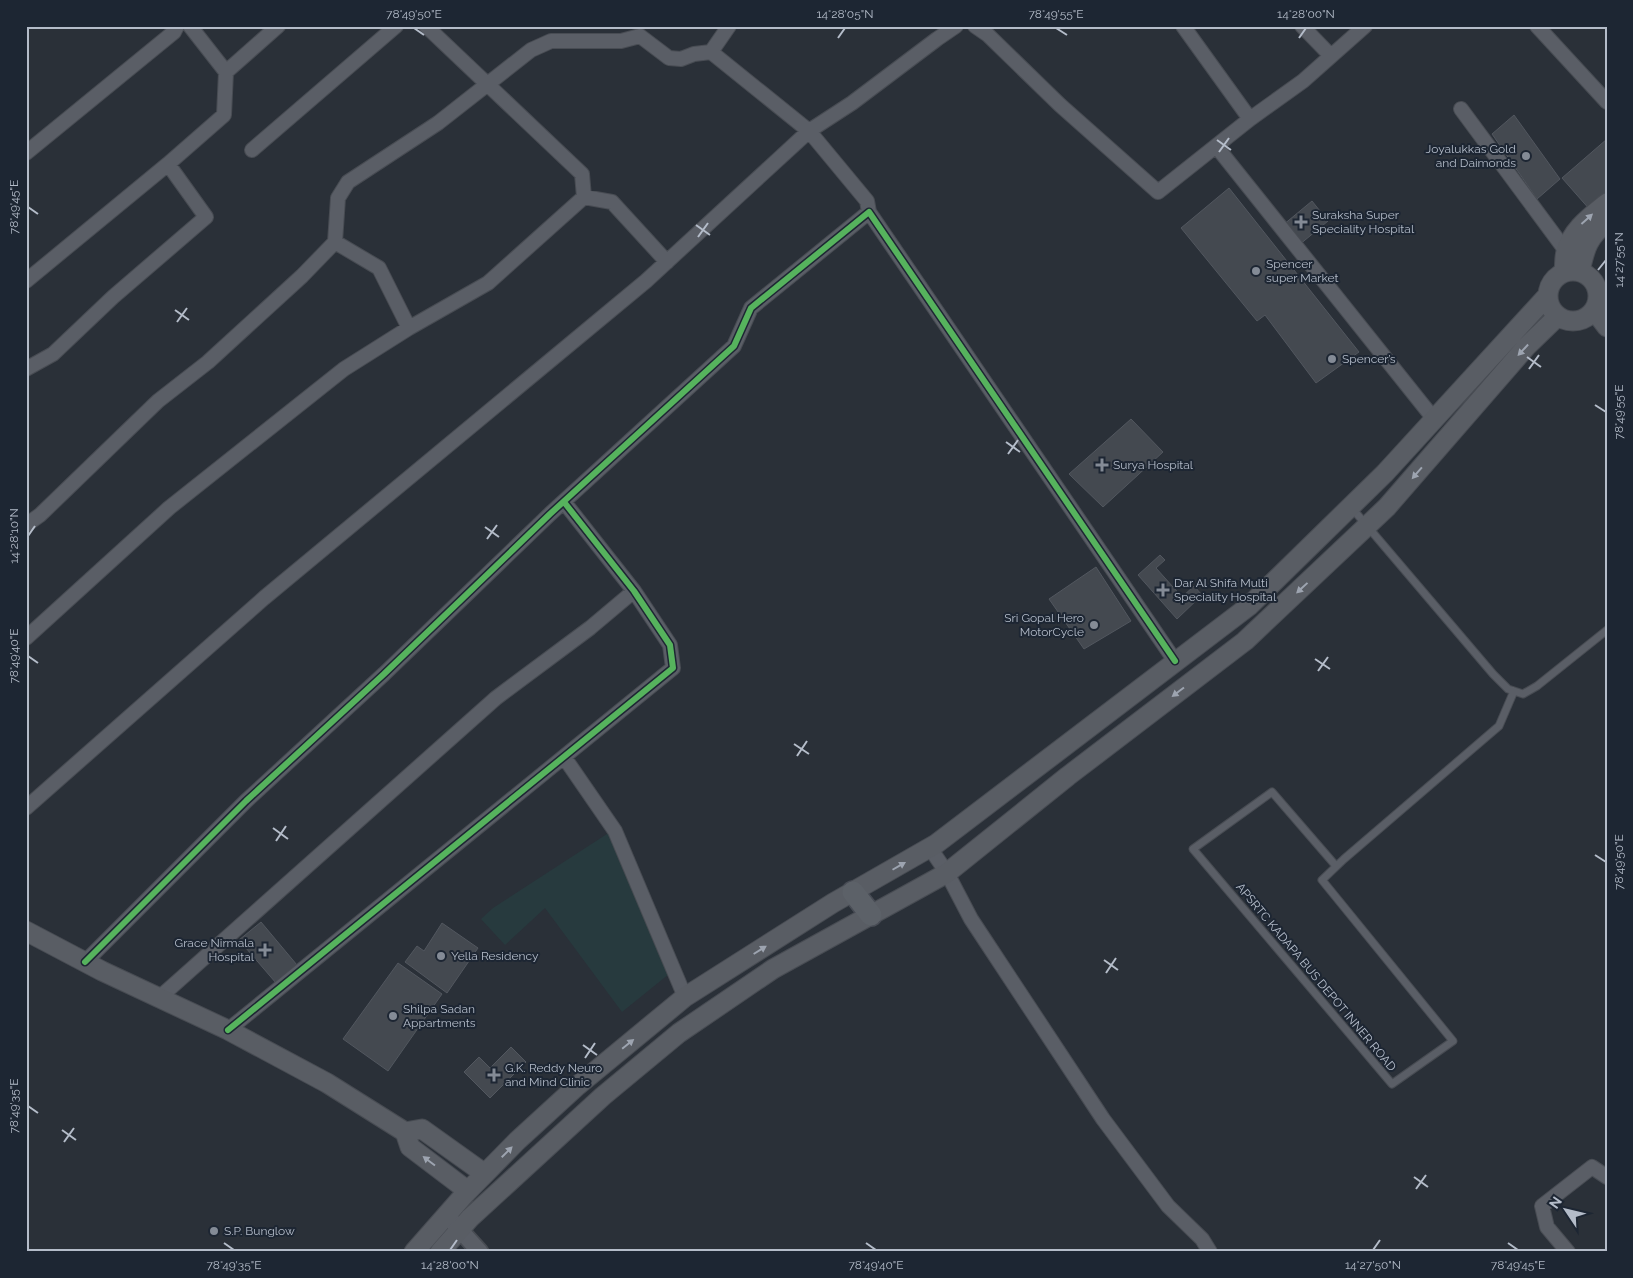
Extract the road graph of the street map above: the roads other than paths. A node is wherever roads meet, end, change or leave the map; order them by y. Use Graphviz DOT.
graph roads {
  1 [pos="177,26"];
  2 [pos="190,26"];
  3 [pos="278,26"];
  4 [pos="396,26"];
  5 [pos="426,26"];
  6 [pos="729,26"];
  7 [pos="956,26"];
  8 [pos="975,26"];
  9 [pos="1183,26"];
  10 [pos="1302,26"];
  11 [pos="1365,26"];
  12 [pos="1537,26"];
  13 [pos="641,31"];
  14 [pos="711,52"];
  15 [pos="1331,56"];
  16 [pos="226,72"];
  17 [pos="488,84"];
  18 [pos="1607,102"];
  19 [pos="1461,109"];
  20 [pos="1250,119"];
  21 [pos="809,131"];
  22 [pos="1216,146"];
  23 [pos="252,150"];
  24 [pos="26,154"];
  25 [pos="168,164"];
  26 [pos="584,197"];
  27 [pos="1607,202"];
  28 [pos="869,212"];
  29 [pos="1607,222"];
  30 [pos="335,242"];
  31 [pos="1566,251"];
  32 [pos="668,262"];
  33 [pos="1572,272"];
  34 [pos="26,281"];
  35 [pos="1548,295"];
  36 [pos="1599,302"];
  37 [pos="1558,316"];
  38 [pos="408,328"];
  39 [pos="1607,328"];
  40 [pos="26,369"];
  41 [pos="1434,419"];
  42 [pos="564,502"];
  43 [pos="1351,506"];
  44 [pos="26,525"];
  45 [pos="1367,526"];
  46 [pos="634,591"];
  47 [pos="1607,630"];
  48 [pos="26,638"];
  49 [pos="1175,661"];
  50 [pos="1514,691"];
  51 [pos="564,757"];
  52 [pos="26,808"];
  53 [pos="930,848"];
  54 [pos="1336,866"];
  55 [pos="947,873"];
  56 [pos="853,892"];
  57 [pos="870,915"];
  58 [pos="26,931"];
  59 [pos="85,962"];
  60 [pos="685,997"];
  61 [pos="159,998"];
  62 [pos="228,1030"];
  63 [pos="405,1132"];
  64 [pos="485,1174"];
  65 [pos="1607,1177"];
  66 [pos="468,1191"];
  67 [pos="446,1216"];
  68 [pos="460,1230"];
  69 [pos="414,1252"];
  70 [pos="440,1252"];
  71 [pos="480,1252"];
  72 [pos="1210,1252"];
  73 [pos="1568,1252"];
  1 -- 24 [label="street"];
  2 -- 16 [label="street"];
  3 -- 16 [label="street"];
  4 -- 23 [label="street"];
  5 -- 17 [label="street"];
  6 -- 14 [label="street"];
  7 -- 21 [label="street"];
  8 -- 22 [label="street"];
  9 -- 20 [label="street"];
  10 -- 15 [label="street"];
  11 -- 15 [label="street"];
  12 -- 18 [label="street"];
  13 -- 14 [label="street"];
  13 -- 17 [label="street"];
  14 -- 21 [label="street"];
  15 -- 20 [label="street"];
  16 -- 25 [label="street"];
  17 -- 26 [label="street"];
  17 -- 30 [label="street"];
  19 -- 31 [label="street"];
  20 -- 22 [label="street"];
  21 -- 28 [label="street"];
  21 -- 32 [label="street"];
  22 -- 41 [label="street"];
  25 -- 34 [label="street"];
  25 -- 40 [label="street"];
  26 -- 32 [label="street"];
  26 -- 38 [label="street"];
  31 -- 27 [label="main road, one-way"];
  28 -- 42 [label="street"];
  28 -- 49 [label="street"];
  29 -- 33 [label="main road"];
  30 -- 38 [label="street"];
  30 -- 44 [label="street"];
  31 -- 33 [label="main road"];
  32 -- 52 [label="street"];
  33 -- 35 [label="main road"];
  33 -- 36 [label="main road"];
  35 -- 37 [label="main road"];
  35 -- 41 [label="main road"];
  36 -- 37 [label="main road"];
  36 -- 39 [label="main road"];
  37 -- 45 [label="main road, one-way"];
  38 -- 48 [label="street"];
  41 -- 43 [label="main road"];
  42 -- 46 [label="street"];
  42 -- 59 [label="street"];
  43 -- 45 [label="lane"];
  43 -- 49 [label="main road"];
  45 -- 50 [label="lane"];
  45 -- 55 [label="main road, one-way"];
  46 -- 51 [label="street"];
  46 -- 61 [label="street"];
  47 -- 50 [label="lane"];
  49 -- 53 [label="main road"];
  50 -- 54 [label="lane, APSRTC KADAPA BUS DEPOT INNER ROAD"];
  51 -- 60 [label="street"];
  51 -- 62 [label="street"];
  53 -- 55 [label="street"];
  56 -- 53 [label="main road, one-way"];
  54 -- 54 [label="lane, APSRTC KADAPA BUS DEPOT INNER ROAD"];
  55 -- 57 [label="main road"];
  55 -- 72 [label="street"];
  56 -- 57 [label="main road"];
  60 -- 56 [label="main road, one-way"];
  57 -- 68 [label="main road"];
  58 -- 59 [label="main road"];
  59 -- 61 [label="main road"];
  64 -- 60 [label="main road, one-way"];
  61 -- 62 [label="main road"];
  62 -- 63 [label="main road"];
  63 -- 64 [label="main road"];
  66 -- 63 [label="main road, one-way"];
  64 -- 66 [label="main road"];
  65 -- 73 [label="street"];
  66 -- 67 [label="main road"];
  67 -- 68 [label="street"];
  67 -- 69 [label="main road"];
  68 -- 70 [label="main road"];
  68 -- 71 [label="street"];
}
